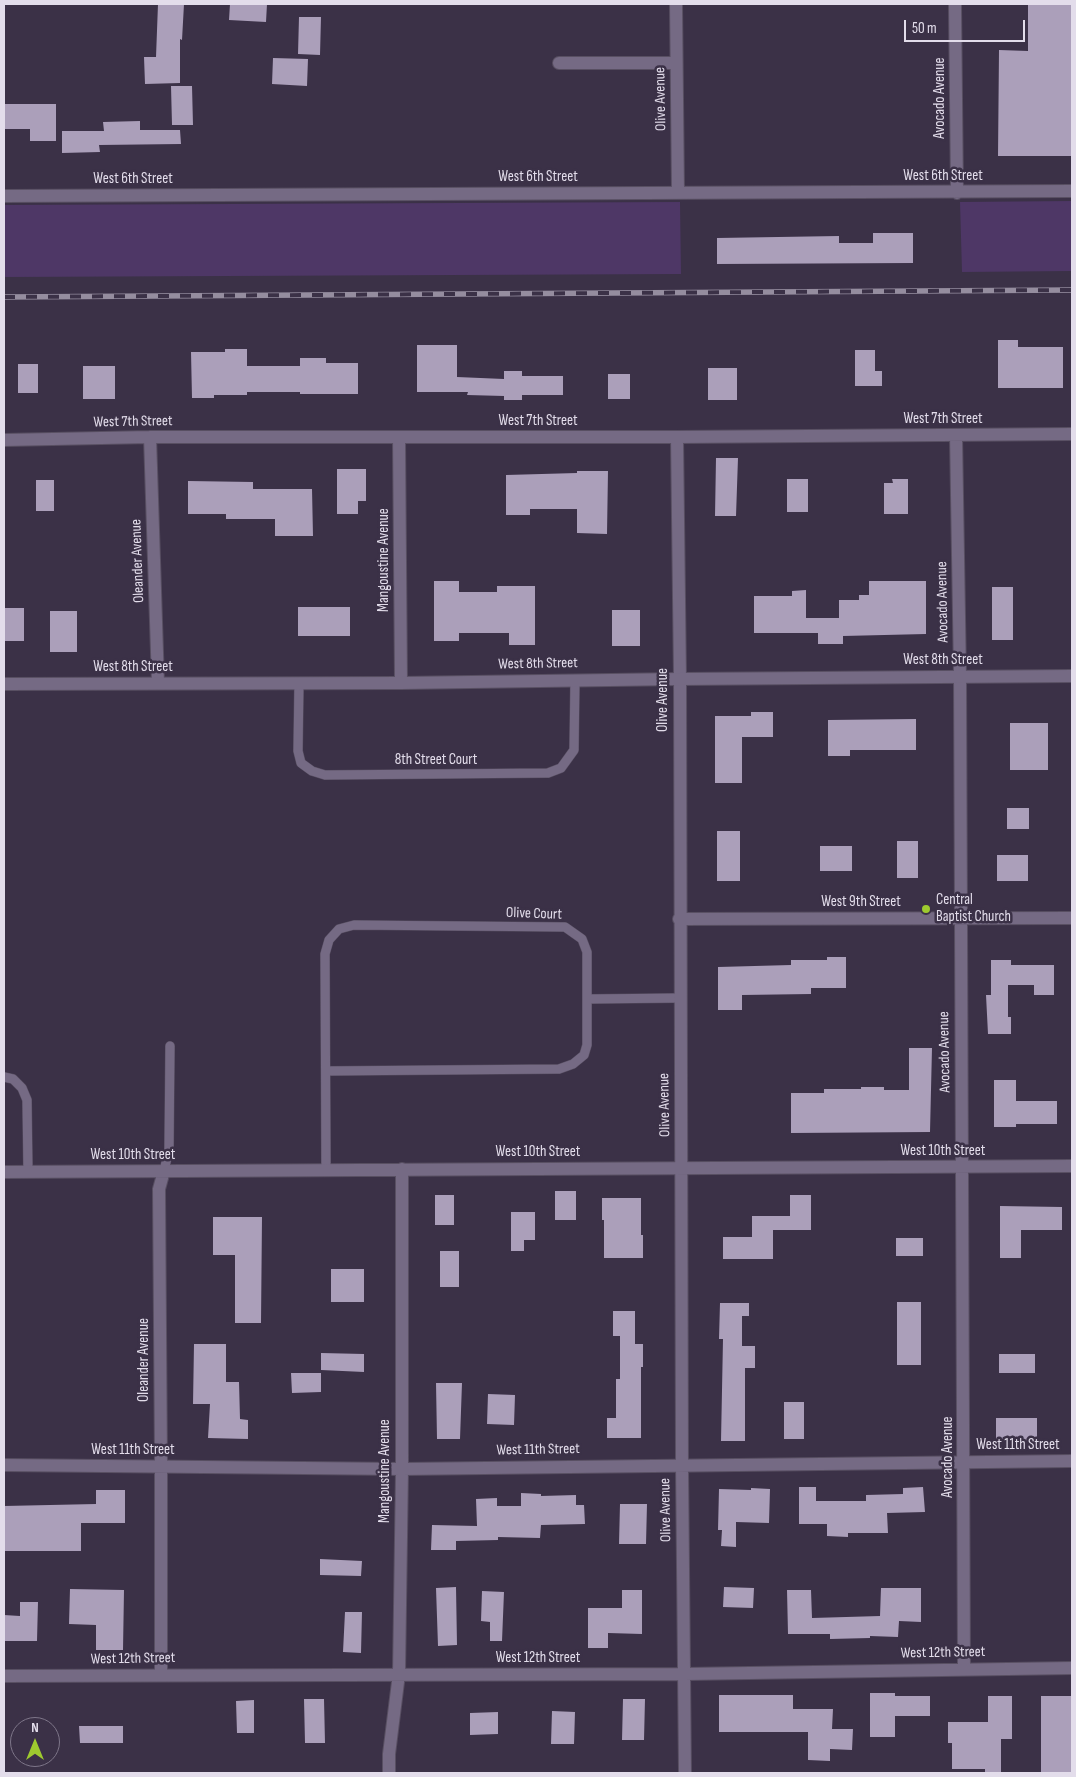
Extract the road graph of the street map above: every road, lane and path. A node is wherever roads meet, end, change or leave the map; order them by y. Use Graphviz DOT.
graph roads {
  1 [pos="676,4"];
  2 [pos="956,4"];
  3 [pos="559,63"];
  4 [pos="676,63"];
  5 [pos="1072,191"];
  6 [pos="678,193"];
  7 [pos="957,193"];
  8 [pos="4,196"];
  9 [pos="1072,434"];
  10 [pos="956,435"];
  11 [pos="150,437"];
  12 [pos="399,437"];
  13 [pos="677,437"];
  14 [pos="4,440"];
  15 [pos="960,676"];
  16 [pos="1072,676"];
  17 [pos="680,679"];
  18 [pos="575,680"];
  19 [pos="158,683"];
  20 [pos="299,683"];
  21 [pos="401,683"];
  22 [pos="4,684"];
  23 [pos="960,918"];
  24 [pos="1072,918"];
  25 [pos="679,919"];
  26 [pos="680,998"];
  27 [pos="588,999"];
  28 [pos="170,1046"];
  29 [pos="326,1071"];
  30 [pos="4,1077"];
  31 [pos="1072,1166"];
  32 [pos="682,1167"];
  33 [pos="963,1167"];
  34 [pos="326,1169"];
  35 [pos="402,1169"];
  36 [pos="164,1171"];
  37 [pos="4,1172"];
  38 [pos="28,1172"];
  39 [pos="1072,1461"];
  40 [pos="964,1462"];
  41 [pos="4,1465"];
  42 [pos="682,1465"];
  43 [pos="161,1466"];
  44 [pos="402,1468"];
  45 [pos="1072,1668"];
  46 [pos="964,1669"];
  47 [pos="399,1674"];
  48 [pos="685,1674"];
  49 [pos="161,1675"];
  50 [pos="4,1676"];
  51 [pos="389,1773"];
  52 [pos="685,1773"];
  1 -- 4 [label="street, Olive Avenue"];
  2 -- 7 [label="street, Avocado Avenue"];
  3 -- 4 [label="street"];
  4 -- 6 [label="street, Olive Avenue"];
  5 -- 7 [label="street, West 6th Street"];
  6 -- 7 [label="street, West 6th Street"];
  6 -- 8 [label="street, West 6th Street"];
  9 -- 10 [label="street, West 7th Street"];
  10 -- 13 [label="street, West 7th Street"];
  10 -- 15 [label="street, Avocado Avenue"];
  11 -- 12 [label="street, West 7th Street"];
  11 -- 14 [label="street, West 7th Street"];
  11 -- 19 [label="street, Oleander Avenue"];
  12 -- 13 [label="street, West 7th Street"];
  12 -- 21 [label="street, Mangoustine Avenue"];
  13 -- 17 [label="street, Olive Avenue"];
  15 -- 16 [label="street, West 8th Street"];
  15 -- 17 [label="street, West 8th Street"];
  15 -- 23 [label="street, Avocado Avenue"];
  17 -- 18 [label="street, West 8th Street"];
  17 -- 25 [label="street, Olive Avenue"];
  18 -- 20 [label="lane, 8th Street Court"];
  18 -- 21 [label="street, West 8th Street"];
  19 -- 20 [label="street, West 8th Street"];
  19 -- 22 [label="street, West 8th Street"];
  20 -- 21 [label="street, West 8th Street"];
  23 -- 24 [label="street, West 9th Street"];
  23 -- 25 [label="street, West 9th Street"];
  23 -- 33 [label="street, Avocado Avenue"];
  25 -- 26 [label="street, Olive Avenue"];
  26 -- 27 [label="lane"];
  26 -- 32 [label="street, Olive Avenue"];
  27 -- 29 [label="lane, Olive Court"];
  27 -- 29 [label="lane, Olive Court"];
  28 -- 36 [label="lane, Oleander Avenue"];
  29 -- 34 [label="lane, Olive Court"];
  30 -- 38 [label="lane"];
  31 -- 33 [label="street, West 10th Street"];
  32 -- 33 [label="street, West 10th Street"];
  32 -- 35 [label="street, West 10th Street"];
  32 -- 42 [label="street, Olive Avenue"];
  33 -- 40 [label="street, Avocado Avenue"];
  34 -- 35 [label="street, West 10th Street"];
  34 -- 36 [label="street, West 10th Street"];
  35 -- 44 [label="street, Mangoustine Avenue"];
  36 -- 38 [label="street, West 10th Street"];
  36 -- 43 [label="street, Oleander Avenue"];
  37 -- 38 [label="street, West 10th Street"];
  39 -- 40 [label="street, West 11th Street"];
  40 -- 42 [label="street, West 11th Street"];
  40 -- 46 [label="street, Avocado Avenue"];
  41 -- 43 [label="street, West 11th Street"];
  42 -- 44 [label="street, West 11th Street"];
  42 -- 48 [label="street, Olive Avenue"];
  43 -- 44 [label="street, West 11th Street"];
  43 -- 49 [label="street, Oleander Avenue"];
  44 -- 47 [label="street, Mangoustine Avenue"];
  45 -- 46 [label="street, West 12th Street"];
  46 -- 48 [label="street, West 12th Street"];
  47 -- 48 [label="street, West 12th Street"];
  47 -- 49 [label="street, West 12th Street"];
  47 -- 51 [label="street, Mangoustine Avenue"];
  48 -- 52 [label="street, Olive Avenue"];
  49 -- 50 [label="street, West 12th Street"];
}
